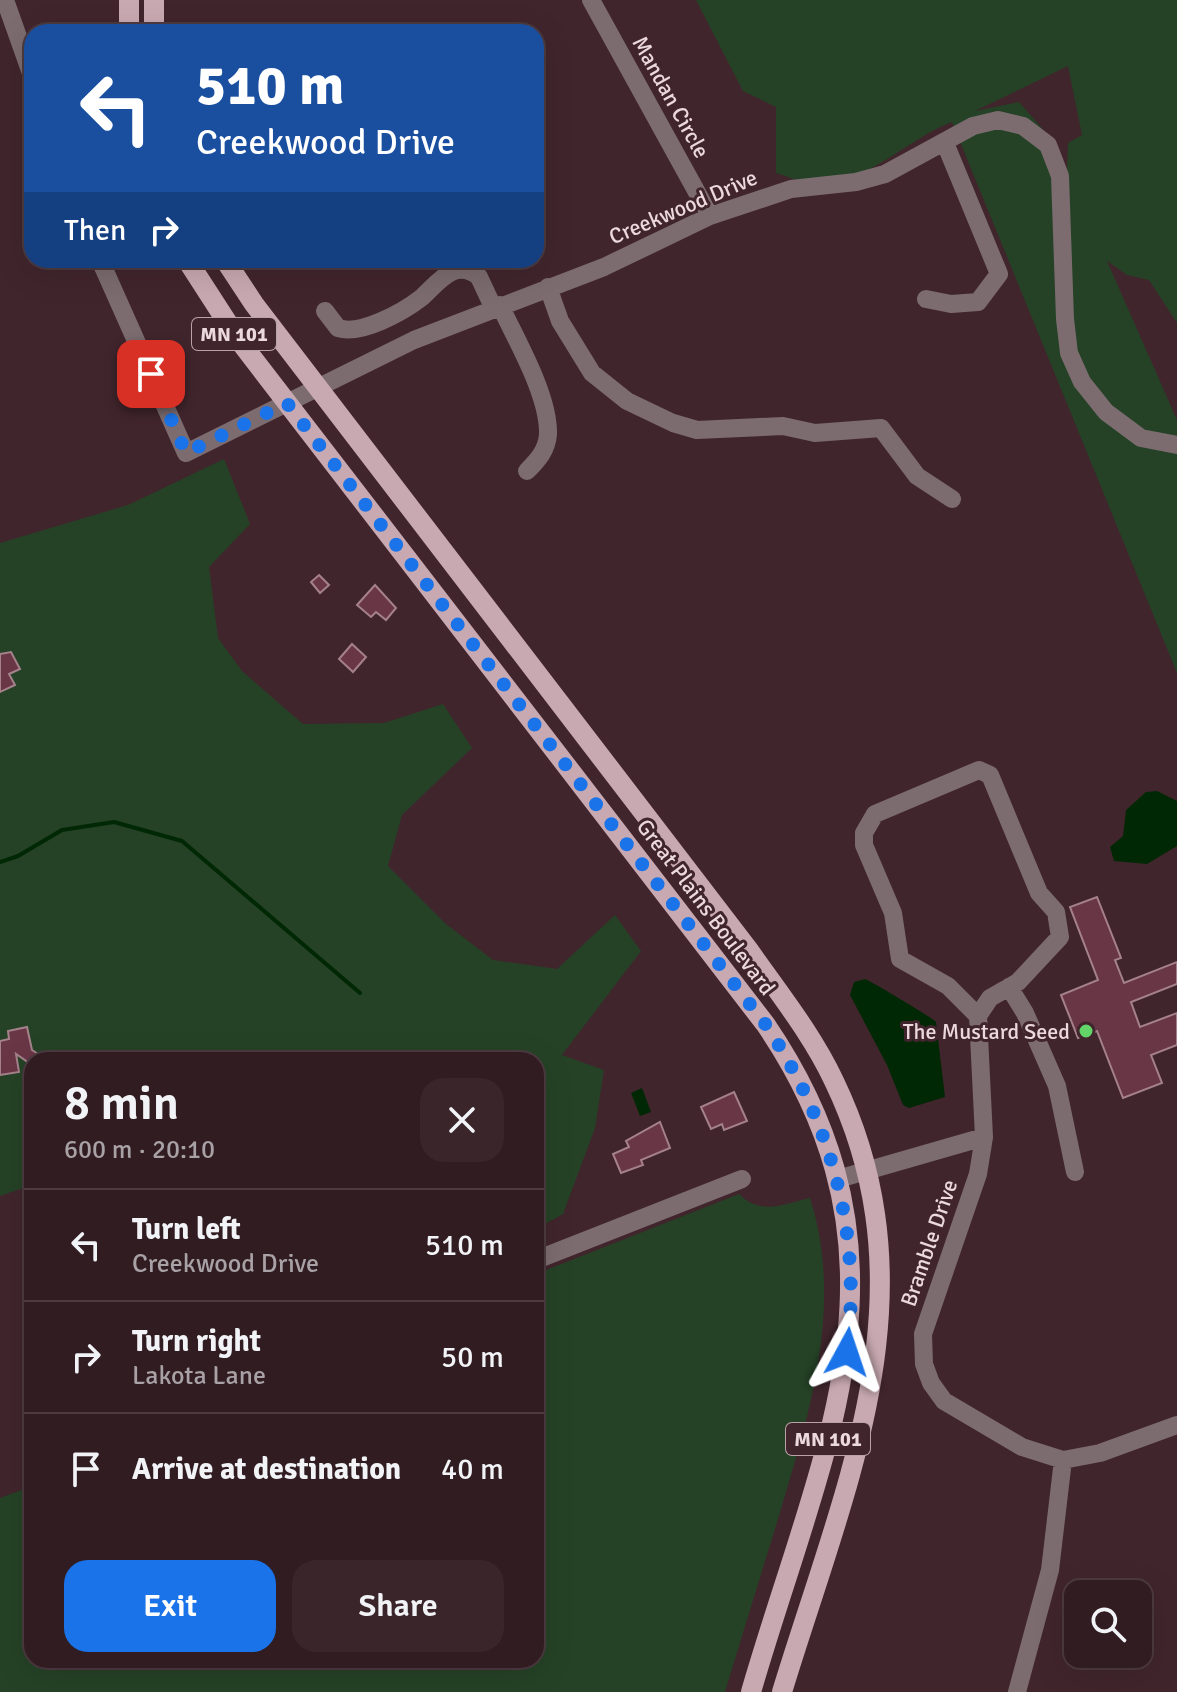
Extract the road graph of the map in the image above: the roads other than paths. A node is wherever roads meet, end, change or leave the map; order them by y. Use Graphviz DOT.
graph roads {
  1 [pos="5,0"];
  2 [pos="129,0"];
  3 [pos="154,0"];
  4 [pos="591,0"];
  5 [pos="129,24"];
  6 [pos="154,24"];
  7 [pos="24,53"];
  8 [pos="945,143"];
  9 [pos="710,216"];
  10 [pos="104,268"];
  11 [pos="192,268"];
  12 [pos="231,268"];
  13 [pos="548,287"];
  14 [pos="926,299"];
  15 [pos="497,306"];
  16 [pos="325,311"];
  17 [pos="318,386"];
  18 [pos="287,403"];
  19 [pos="1177,445"];
  20 [pos="527,471"];
  21 [pos="952,499"];
  22 [pos="1009,987"];
  23 [pos="978,1016"];
  24 [pos="984,1137"];
  25 [pos="868,1168"];
  26 [pos="1075,1172"];
  27 [pos="742,1179"];
  28 [pos="838,1179"];
  29 [pos="544,1257"];
  30 [pos="1177,1425"];
  31 [pos="1063,1460"];
  32 [pos="751,1692"];
  33 [pos="782,1692"];
  34 [pos="1017,1692"];
  1 -- 7 [label="street"];
  2 -- 5 [label="main road"];
  3 -- 6 [label="main road"];
  4 -- 9 [label="street, Mandan Circle"];
  8 -- 9 [label="street, Creekwood Drive"];
  8 -- 14 [label="street"];
  8 -- 19 [label="street, Creekwood Drive"];
  9 -- 13 [label="street, Creekwood Drive"];
  10 -- 18 [label="street, Creekwood Drive"];
  11 -- 18 [label="main road, Great Plains Boulevard / MN 101"];
  12 -- 17 [label="main road, Great Plains Boulevard / MN 101"];
  13 -- 15 [label="street, Creekwood Drive"];
  13 -- 21 [label="street"];
  15 -- 16 [label="street"];
  15 -- 17 [label="street, Creekwood Drive"];
  15 -- 20 [label="street"];
  17 -- 18 [label="street, Creekwood Drive"];
  17 -- 25 [label="main road, Great Plains Boulevard / MN 101"];
  18 -- 28 [label="main road, Great Plains Boulevard / MN 101"];
  22 -- 23 [label="street"];
  22 -- 23 [label="street"];
  22 -- 26 [label="street"];
  23 -- 24 [label="street"];
  24 -- 25 [label="street, Bramble Drive"];
  24 -- 31 [label="street, Bramble Drive"];
  25 -- 28 [label="street, Bramble Drive"];
  25 -- 33 [label="main road, Great Plains Boulevard / MN 101"];
  27 -- 29 [label="street"];
  28 -- 32 [label="main road, Great Plains Boulevard / MN 101"];
  30 -- 31 [label="street, Bramble Drive"];
  31 -- 34 [label="street"];
}
